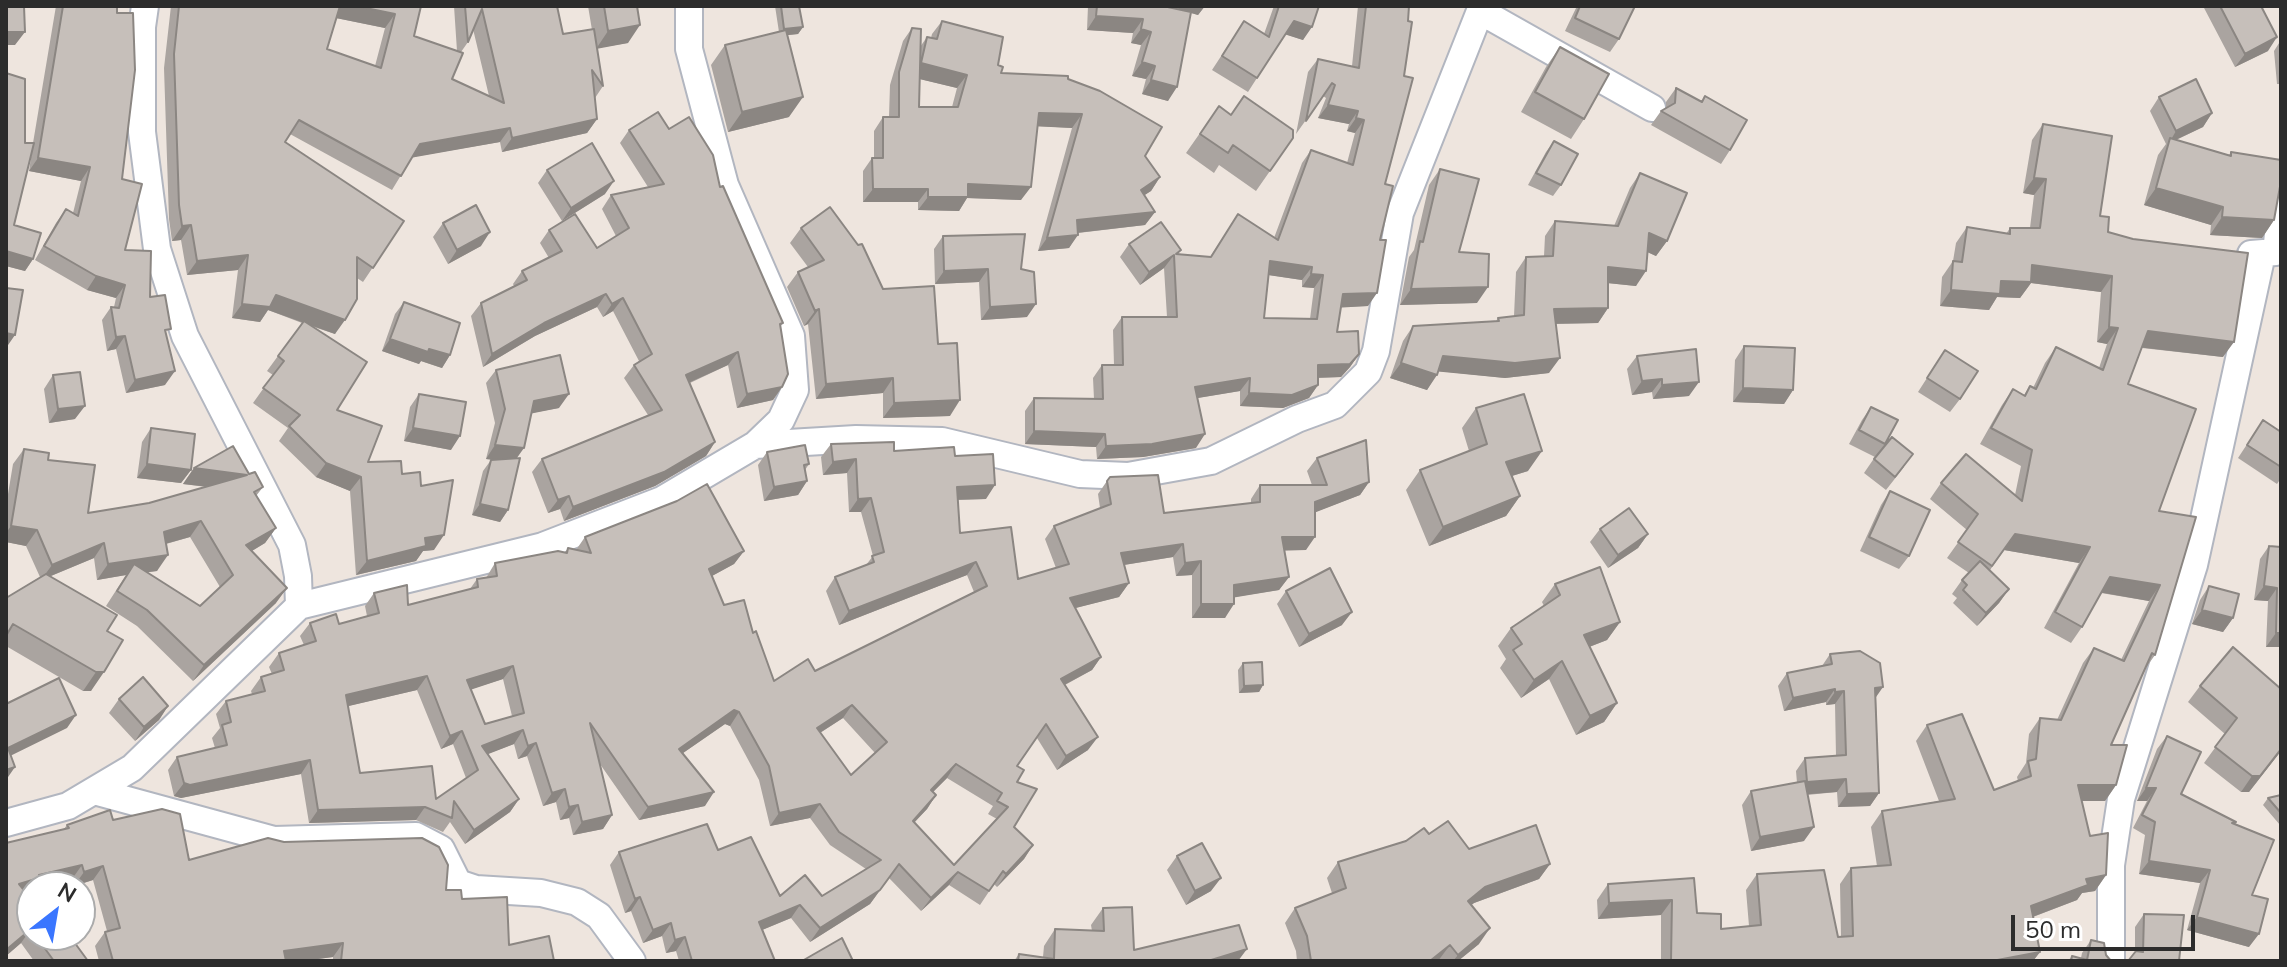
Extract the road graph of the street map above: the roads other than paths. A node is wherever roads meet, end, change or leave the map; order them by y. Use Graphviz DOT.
graph roads {
  1 [pos="145,6"];
  2 [pos="689,6"];
  3 [pos="1481,8"];
  4 [pos="1652,108"];
  5 [pos="2281,208"];
  6 [pos="2230,252"];
  7 [pos="2262,254"];
  8 [pos="755,445"];
  9 [pos="299,606"];
  10 [pos="94,791"];
  11 [pos="6,823"];
  12 [pos="632,961"];
  13 [pos="2111,961"];
  1 -- 9 [label="street"];
  2 -- 8 [label="street"];
  3 -- 4 [label="street"];
  3 -- 8 [label="street"];
  5 -- 7 [label="street"];
  6 -- 7 [label="street"];
  7 -- 13 [label="street"];
  8 -- 9 [label="street"];
  9 -- 10 [label="street"];
  10 -- 11 [label="street"];
  10 -- 12 [label="street"];
}
